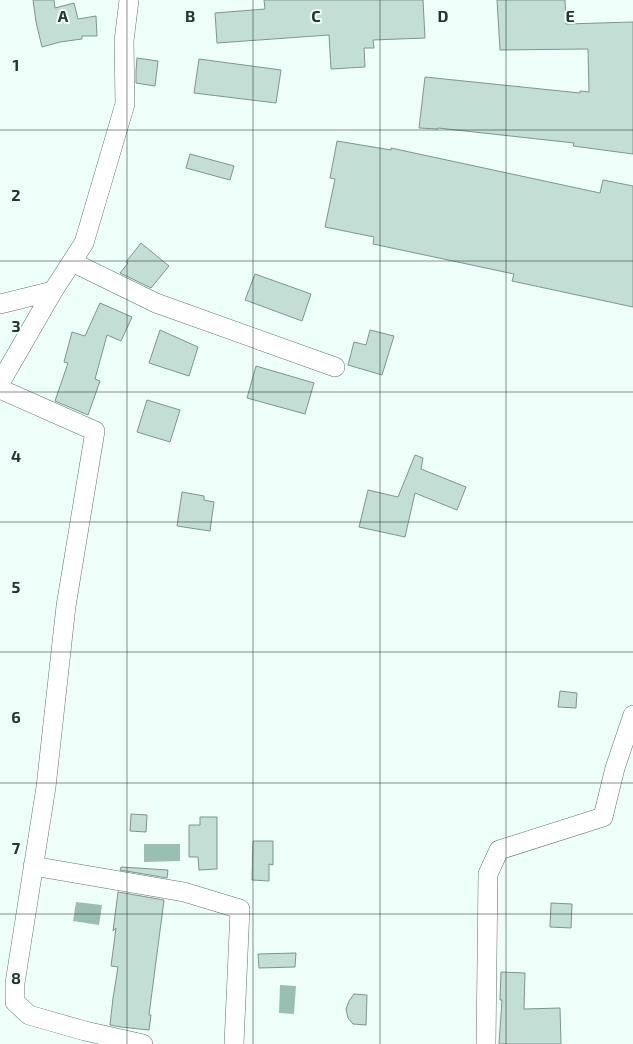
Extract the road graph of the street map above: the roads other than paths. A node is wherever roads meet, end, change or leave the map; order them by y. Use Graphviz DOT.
graph roads {
  1 [pos="130,0"];
  2 [pos="72,262"];
  3 [pos="52,291"];
  4 [pos="0,304"];
  5 [pos="335,367"];
  6 [pos="0,382"];
  7 [pos="0,389"];
  8 [pos="633,715"];
  9 [pos="33,866"];
  10 [pos="143,1044"];
  11 [pos="234,1044"];
  12 [pos="486,1044"];
  1 -- 2 [label="street"];
  2 -- 3 [label="street"];
  2 -- 5 [label="street"];
  3 -- 4 [label="street"];
  3 -- 6 [label="street"];
  7 -- 9 [label="street"];
  8 -- 12 [label="street"];
  9 -- 10 [label="street"];
  9 -- 11 [label="street"];
}
